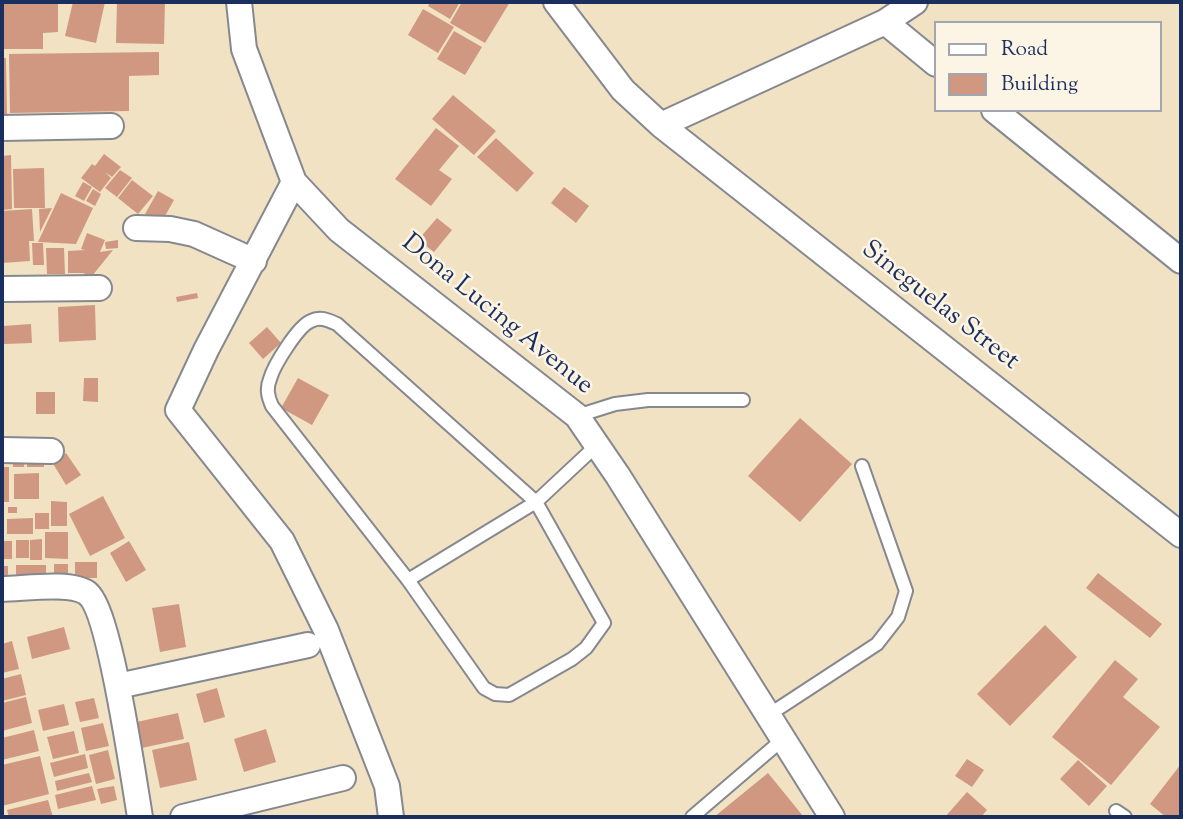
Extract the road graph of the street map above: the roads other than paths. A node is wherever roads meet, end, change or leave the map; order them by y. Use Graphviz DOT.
graph roads {
  1 [pos="239,2"];
  2 [pos="556,2"];
  3 [pos="915,2"];
  4 [pos="885,22"];
  5 [pos="934,62"];
  6 [pos="996,112"];
  7 [pos="661,125"];
  8 [pos="110,126"];
  9 [pos="2,128"];
  10 [pos="294,181"];
  11 [pos="136,228"];
  12 [pos="254,261"];
  13 [pos="1181,261"];
  14 [pos="99,288"];
  15 [pos="2,289"];
  16 [pos="743,400"];
  17 [pos="577,416"];
  18 [pos="597,445"];
  19 [pos="2,450"];
  20 [pos="51,451"];
  21 [pos="862,466"];
  22 [pos="536,502"];
  23 [pos="1181,535"];
  24 [pos="408,580"];
  25 [pos="2,589"];
  26 [pos="308,645"];
  27 [pos="118,686"];
  28 [pos="767,716"];
  29 [pos="782,740"];
  30 [pos="344,778"];
  31 [pos="140,817"];
  32 [pos="183,817"];
  33 [pos="391,817"];
  34 [pos="692,817"];
  35 [pos="832,817"];
  1 -- 10 [label="street, Dona Lucing Avenue"];
  2 -- 7 [label="street, Sineguelas Street"];
  3 -- 4 [label="street"];
  4 -- 5 [label="street"];
  4 -- 7 [label="street"];
  6 -- 13 [label="street"];
  7 -- 23 [label="street, Sineguelas Street"];
  8 -- 9 [label="street"];
  10 -- 12 [label="street"];
  10 -- 17 [label="street, Dona Lucing Avenue"];
  11 -- 12 [label="street"];
  12 -- 33 [label="street"];
  14 -- 15 [label="street"];
  16 -- 17 [label="lane"];
  17 -- 18 [label="street, Dona Lucing Avenue"];
  18 -- 22 [label="lane"];
  18 -- 28 [label="street, Dona Lucing Avenue"];
  19 -- 20 [label="street"];
  21 -- 28 [label="lane"];
  22 -- 24 [label="lane"];
  22 -- 24 [label="lane"];
  22 -- 24 [label="lane"];
  25 -- 27 [label="street"];
  26 -- 27 [label="street"];
  27 -- 31 [label="street"];
  28 -- 29 [label="street, Dona Lucing Avenue"];
  29 -- 34 [label="lane"];
  29 -- 35 [label="street, Dona Lucing Avenue"];
  30 -- 32 [label="street"];
}
